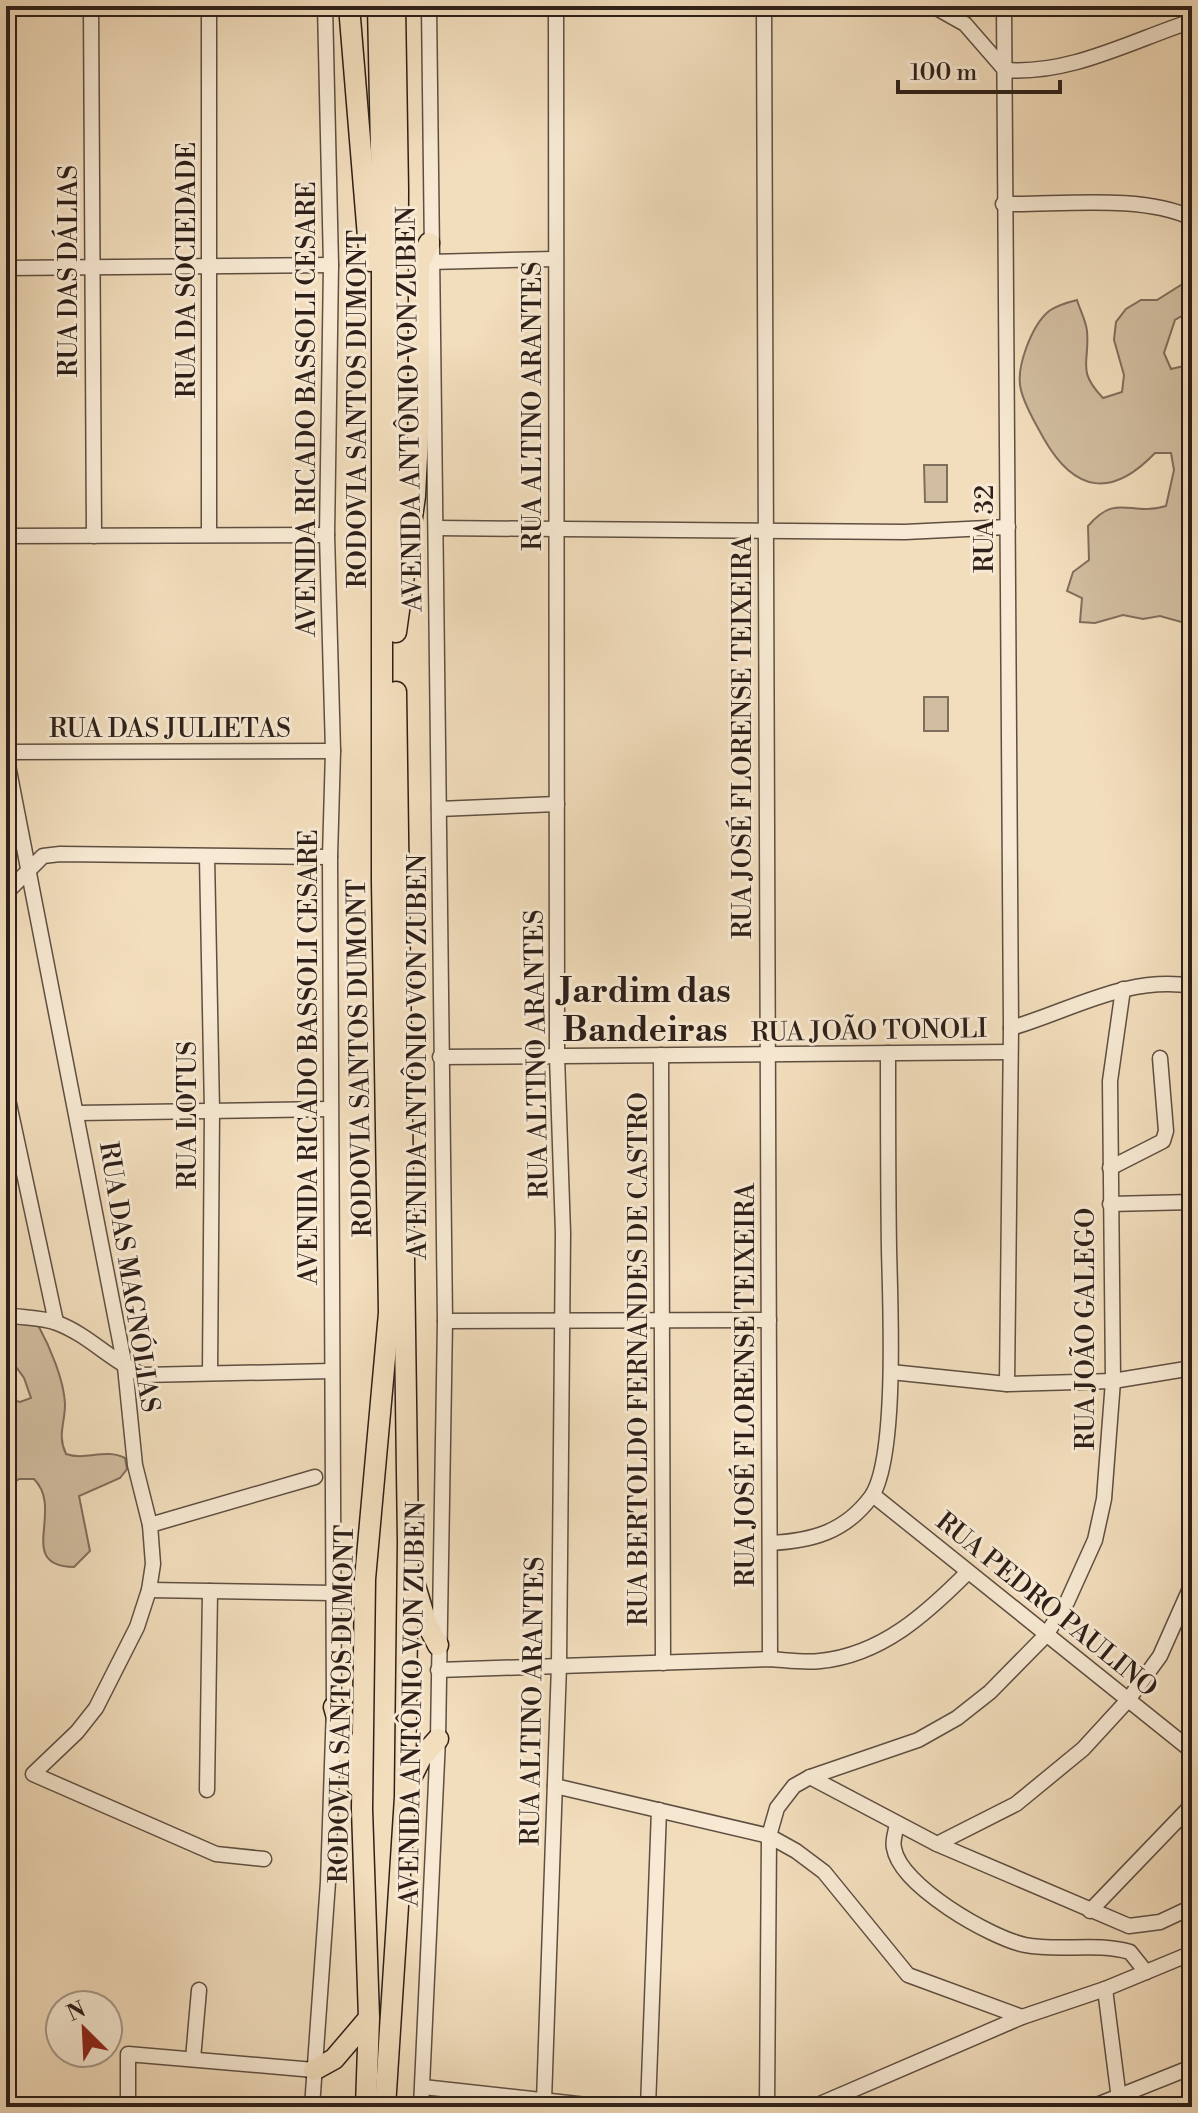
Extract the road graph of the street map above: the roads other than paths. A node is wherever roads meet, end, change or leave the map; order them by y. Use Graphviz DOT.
graph roads {
  1 [pos="91,6"];
  2 [pos="209,6"];
  3 [pos="325,6"];
  4 [pos="349,6"];
  5 [pos="378,6"];
  6 [pos="395,6"];
  7 [pos="429,6"];
  8 [pos="556,6"];
  9 [pos="764,6"];
  10 [pos="933,6"];
  11 [pos="1004,6"];
  12 [pos="1192,21"];
  13 [pos="1005,70"];
  14 [pos="1003,204"];
  15 [pos="1192,218"];
  16 [pos="429,252"];
  17 [pos="554,259"];
  18 [pos="211,265"];
  19 [pos="331,265"];
  20 [pos="91,267"];
  21 [pos="6,268"];
  22 [pos="380,317"];
  23 [pos="1008,527"];
  24 [pos="436,528"];
  25 [pos="557,529"];
  26 [pos="765,531"];
  27 [pos="209,534"];
  28 [pos="327,535"];
  29 [pos="6,536"];
  30 [pos="94,536"];
  31 [pos="396,632"];
  32 [pos="333,751"];
  33 [pos="6,753"];
  34 [pos="557,804"];
  35 [pos="439,809"];
  36 [pos="207,857"];
  37 [pos="330,857"];
  38 [pos="27,869"];
  39 [pos="6,893"];
  40 [pos="1192,986"];
  41 [pos="1123,989"];
  42 [pos="1011,1028"];
  43 [pos="1009,1052"];
  44 [pos="888,1053"];
  45 [pos="661,1055"];
  46 [pos="768,1055"];
  47 [pos="557,1056"];
  48 [pos="440,1057"];
  49 [pos="1160,1058"];
  50 [pos="6,1090"];
  51 [pos="330,1109"];
  52 [pos="212,1111"];
  53 [pos="78,1113"];
  54 [pos="1110,1168"];
  55 [pos="1192,1202"];
  56 [pos="1110,1204"];
  57 [pos="6,1315"];
  58 [pos="665,1320"];
  59 [pos="769,1320"];
  60 [pos="445,1321"];
  61 [pos="56,1322"];
  62 [pos="561,1322"];
  63 [pos="125,1367"];
  64 [pos="1192,1368"];
  65 [pos="332,1371"];
  66 [pos="891,1372"];
  67 [pos="210,1373"];
  68 [pos="1113,1381"];
  69 [pos="1007,1384"];
  70 [pos="315,1477"];
  71 [pos="873,1495"];
  72 [pos="150,1525"];
  73 [pos="408,1542"];
  74 [pos="770,1543"];
  75 [pos="968,1572"];
  76 [pos="1192,1584"];
  77 [pos="149,1590"];
  78 [pos="210,1591"];
  79 [pos="333,1593"];
  80 [pos="1046,1635"];
  81 [pos="438,1645"];
  82 [pos="770,1659"];
  83 [pos="663,1663"];
  84 [pos="559,1665"];
  85 [pos="438,1670"];
  86 [pos="1128,1700"];
  87 [pos="334,1707"];
  88 [pos="438,1739"];
  89 [pos="1192,1751"];
  90 [pos="810,1777"];
  91 [pos="555,1786"];
  92 [pos="207,1790"];
  93 [pos="405,1797"];
  94 [pos="1192,1805"];
  95 [pos="362,1809"];
  96 [pos="659,1810"];
  97 [pos="897,1824"];
  98 [pos="769,1836"];
  99 [pos="937,1844"];
  100 [pos="264,1859"];
  101 [pos="1192,1907"];
  102 [pos="1090,1911"];
  103 [pos="1192,1953"];
  104 [pos="1146,1972"];
  105 [pos="1105,1989"];
  106 [pos="199,1990"];
  107 [pos="1022,2017"];
  108 [pos="369,2018"];
  109 [pos="193,2059"];
  110 [pos="1192,2067"];
  111 [pos="314,2070"];
  112 [pos="423,2087"];
  113 [pos="544,2101"];
  114 [pos="1119,2102"];
  115 [pos="128,2107"];
  116 [pos="312,2107"];
  117 [pos="366,2107"];
  118 [pos="385,2107"];
  119 [pos="421,2107"];
  120 [pos="605,2107"];
  121 [pos="648,2107"];
  122 [pos="767,2107"];
  123 [pos="813,2107"];
  124 [pos="1092,2107"];
  1 -- 20 [label="street, RUA DAS DÁLIAS"];
  2 -- 18 [label="street, RUA DA SOCIEDADE"];
  3 -- 19 [label="street, AVENIDA RICADO BASSOLI CESARE"];
  4 -- 22 [label="highway"];
  5 -- 22 [label="highway, RODOVIA SANTOS DUMONT"];
  6 -- 31 [label="highway, RODOVIA SANTOS DUMONT"];
  7 -- 16 [label="street, AVENIDA ANTÔNIO VON ZUBEN"];
  8 -- 17 [label="street, RUA ALTINO ARANTES"];
  9 -- 26 [label="street, RUA JOSÉ FLORENSE TEIXEIRA"];
  10 -- 13 [label="street"];
  11 -- 13 [label="street, RUA 32"];
  12 -- 13 [label="street"];
  13 -- 14 [label="street, RUA 32"];
  14 -- 15 [label="street"];
  14 -- 23 [label="street, RUA 32"];
  16 -- 17 [label="street"];
  16 -- 24 [label="street, AVENIDA ANTÔNIO VON ZUBEN"];
  16 -- 31 [label="highway"];
  17 -- 25 [label="street, RUA ALTINO ARANTES"];
  18 -- 19 [label="street"];
  18 -- 20 [label="street"];
  18 -- 27 [label="street, RUA DA SOCIEDADE"];
  19 -- 28 [label="street, AVENIDA RICADO BASSOLI CESARE"];
  20 -- 21 [label="street"];
  20 -- 30 [label="street, RUA DAS DÁLIAS"];
  22 -- 95 [label="highway, RODOVIA SANTOS DUMONT"];
  23 -- 26 [label="street"];
  23 -- 42 [label="street, RUA 32"];
  24 -- 25 [label="street"];
  24 -- 35 [label="street, AVENIDA ANTÔNIO VON ZUBEN"];
  25 -- 26 [label="street"];
  25 -- 34 [label="street, RUA ALTINO ARANTES"];
  26 -- 46 [label="street, RUA JOSÉ FLORENSE TEIXEIRA"];
  27 -- 28 [label="street"];
  27 -- 30 [label="street"];
  28 -- 32 [label="street, AVENIDA RICADO BASSOLI CESARE"];
  29 -- 30 [label="street"];
  31 -- 73 [label="highway, RODOVIA SANTOS DUMONT"];
  32 -- 33 [label="street, RUA DAS JULIETAS"];
  32 -- 37 [label="street, AVENIDA RICADO BASSOLI CESARE"];
  33 -- 38 [label="street, RUA DAS MAGNÓLIAS"];
  34 -- 35 [label="street"];
  34 -- 47 [label="street, RUA ALTINO ARANTES"];
  35 -- 48 [label="street, AVENIDA ANTÔNIO VON ZUBEN"];
  36 -- 37 [label="street"];
  36 -- 38 [label="street"];
  36 -- 52 [label="street, RUA LOTUS"];
  37 -- 51 [label="street, AVENIDA RICADO BASSOLI CESARE"];
  38 -- 39 [label="street"];
  38 -- 53 [label="street, RUA DAS MAGNÓLIAS"];
  40 -- 41 [label="street"];
  41 -- 42 [label="street"];
  41 -- 54 [label="street, RUA JOÃO GALEGO"];
  42 -- 43 [label="street, RUA 32"];
  43 -- 44 [label="street, RUA JOÃO TONOLI"];
  43 -- 69 [label="street, RUA 32"];
  44 -- 46 [label="street, RUA JOÃO TONOLI"];
  44 -- 66 [label="street"];
  45 -- 46 [label="street, RUA JOÃO TONOLI"];
  45 -- 47 [label="street, RUA JOÃO TONOLI"];
  45 -- 58 [label="street, RUA BERTOLDO FERNANDES DE CASTRO"];
  46 -- 59 [label="street, RUA JOSÉ FLORENSE TEIXEIRA"];
  47 -- 48 [label="street, RUA JOÃO TONOLI"];
  47 -- 62 [label="street, RUA ALTINO ARANTES"];
  48 -- 60 [label="street, AVENIDA ANTÔNIO VON ZUBEN"];
  49 -- 54 [label="street"];
  50 -- 61 [label="street"];
  51 -- 52 [label="street"];
  51 -- 65 [label="street, AVENIDA RICADO BASSOLI CESARE"];
  52 -- 53 [label="street"];
  52 -- 67 [label="street, RUA LOTUS"];
  53 -- 63 [label="street, RUA DAS MAGNÓLIAS"];
  54 -- 56 [label="street, RUA JOÃO GALEGO"];
  55 -- 56 [label="street"];
  56 -- 68 [label="street, RUA JOÃO GALEGO"];
  57 -- 61 [label="street"];
  58 -- 59 [label="street"];
  58 -- 62 [label="street"];
  58 -- 83 [label="street, RUA BERTOLDO FERNANDES DE CASTRO"];
  59 -- 74 [label="street, RUA JOSÉ FLORENSE TEIXEIRA"];
  60 -- 62 [label="street"];
  60 -- 81 [label="street, AVENIDA ANTÔNIO VON ZUBEN"];
  61 -- 63 [label="street"];
  62 -- 84 [label="street, RUA ALTINO ARANTES"];
  63 -- 67 [label="street"];
  63 -- 72 [label="street, RUA DAS MAGNÓLIAS"];
  64 -- 68 [label="street"];
  65 -- 67 [label="street"];
  65 -- 79 [label="street, AVENIDA RICADO BASSOLI CESARE"];
  66 -- 69 [label="street"];
  66 -- 71 [label="street"];
  68 -- 69 [label="street"];
  68 -- 80 [label="street, RUA JOÃO GALEGO"];
  70 -- 72 [label="street"];
  71 -- 74 [label="street"];
  71 -- 75 [label="street, RUA PEDRO PAULINO"];
  72 -- 77 [label="street, RUA DAS MAGNÓLIAS"];
  73 -- 81 [label="highway"];
  73 -- 93 [label="highway, RODOVIA SANTOS DUMONT"];
  74 -- 82 [label="street, RUA JOSÉ FLORENSE TEIXEIRA"];
  75 -- 80 [label="street, RUA PEDRO PAULINO"];
  75 -- 82 [label="street"];
  76 -- 86 [label="street"];
  77 -- 78 [label="street"];
  77 -- 100 [label="street, RUA DAS MAGNÓLIAS"];
  78 -- 79 [label="street"];
  78 -- 92 [label="street"];
  79 -- 87 [label="street, AVENIDA RICADO BASSOLI CESARE"];
  80 -- 86 [label="street, RUA PEDRO PAULINO"];
  80 -- 90 [label="street, RUA JOÃO GALEGO"];
  81 -- 85 [label="street, AVENIDA ANTÔNIO VON ZUBEN"];
  82 -- 83 [label="street"];
  83 -- 84 [label="street"];
  84 -- 85 [label="street"];
  84 -- 91 [label="street, RUA ALTINO ARANTES"];
  85 -- 88 [label="street, AVENIDA ANTÔNIO VON ZUBEN"];
  86 -- 89 [label="street, RUA PEDRO PAULINO"];
  86 -- 99 [label="street"];
  87 -- 95 [label="highway"];
  87 -- 111 [label="street, AVENIDA RICADO BASSOLI CESARE"];
  88 -- 93 [label="highway"];
  88 -- 112 [label="street, AVENIDA ANTÔNIO VON ZUBEN"];
  90 -- 97 [label="street"];
  90 -- 98 [label="street, RUA JOÃO GALEGO"];
  91 -- 96 [label="street"];
  91 -- 113 [label="street, RUA ALTINO ARANTES"];
  93 -- 118 [label="highway, RODOVIA SANTOS DUMONT"];
  94 -- 102 [label="street"];
  95 -- 108 [label="highway, RODOVIA SANTOS DUMONT"];
  96 -- 98 [label="street"];
  96 -- 121 [label="street"];
  97 -- 99 [label="street"];
  97 -- 104 [label="street"];
  98 -- 107 [label="street"];
  98 -- 122 [label="street, RUA JOÃO GALEGO"];
  99 -- 102 [label="street"];
  101 -- 102 [label="street"];
  103 -- 104 [label="street"];
  104 -- 105 [label="street"];
  105 -- 107 [label="street"];
  105 -- 114 [label="street"];
  106 -- 109 [label="street"];
  107 -- 123 [label="street"];
  108 -- 111 [label="highway"];
  108 -- 117 [label="highway, RODOVIA SANTOS DUMONT"];
  109 -- 111 [label="street"];
  109 -- 115 [label="street"];
  110 -- 114 [label="street"];
  111 -- 116 [label="street, AVENIDA RICADO BASSOLI CESARE"];
  112 -- 113 [label="street"];
  112 -- 119 [label="street, AVENIDA ANTÔNIO VON ZUBEN"];
  113 -- 120 [label="street"];
  114 -- 124 [label="street"];
}
